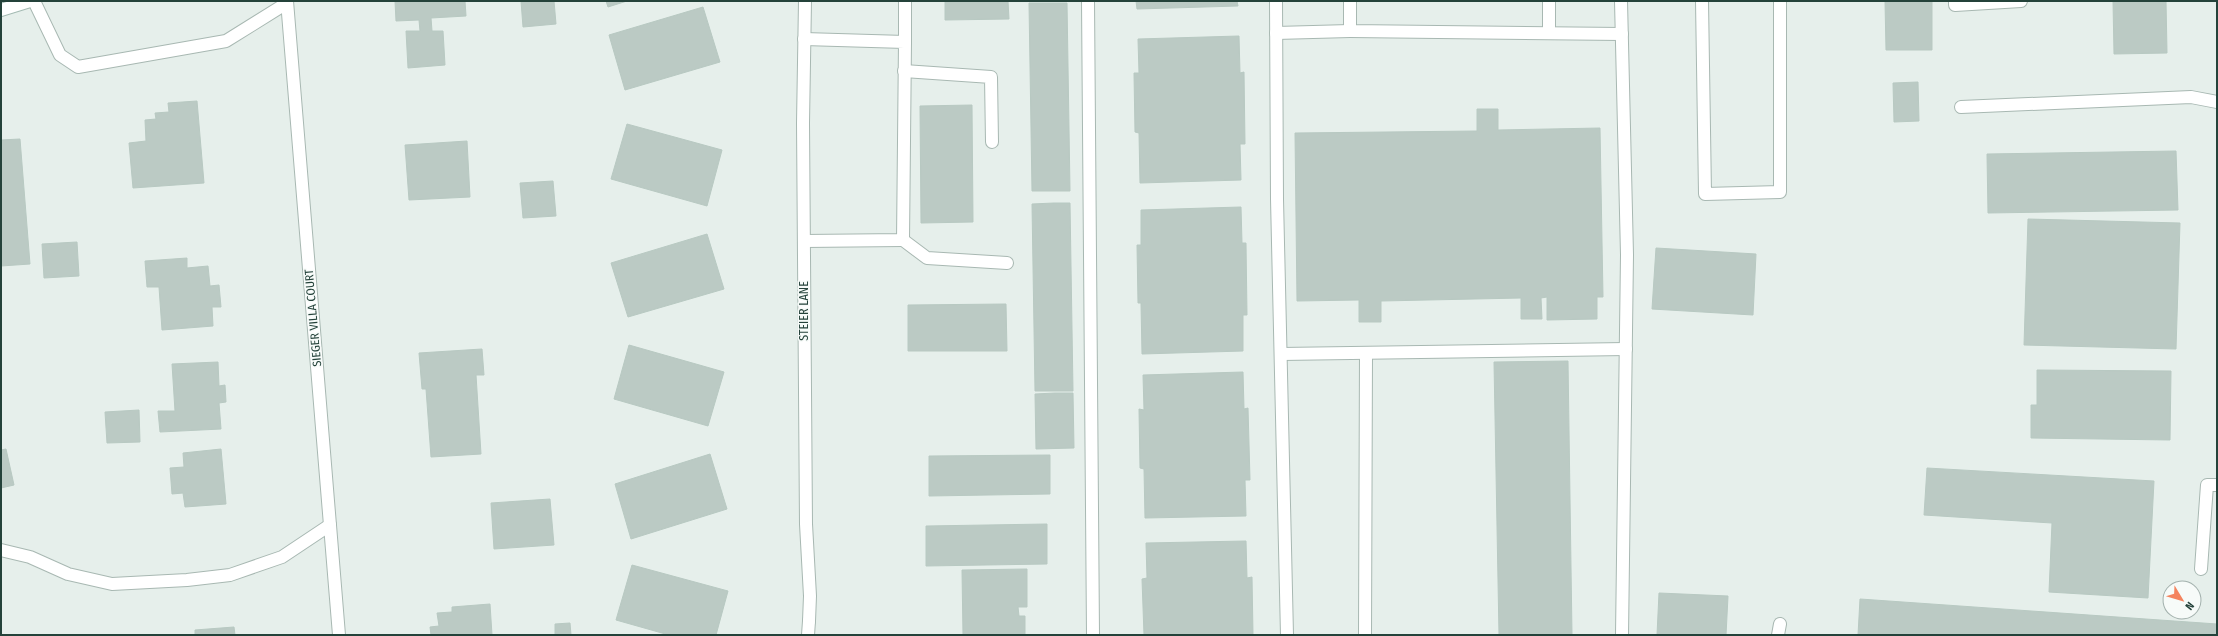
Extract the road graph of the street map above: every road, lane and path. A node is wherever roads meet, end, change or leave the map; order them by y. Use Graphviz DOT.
graph roads {
  1 [pos="30,1"];
  2 [pos="34,1"];
  3 [pos="805,1"];
  4 [pos="905,1"];
  5 [pos="1088,1"];
  6 [pos="1276,1"];
  7 [pos="1350,1"];
  8 [pos="1549,1"];
  9 [pos="1622,1"];
  10 [pos="1702,1"];
  11 [pos="1780,1"];
  12 [pos="1955,1"];
  13 [pos="2021,1"];
  14 [pos="287,2"];
  15 [pos="1,10"];
  16 [pos="1350,31"];
  17 [pos="1276,33"];
  18 [pos="1549,33"];
  19 [pos="1622,34"];
  20 [pos="804,39"];
  21 [pos="905,42"];
  22 [pos="904,71"];
  23 [pos="2217,102"];
  24 [pos="1961,107"];
  25 [pos="992,142"];
  26 [pos="903,240"];
  27 [pos="804,241"];
  28 [pos="1007,264"];
  29 [pos="1626,349"];
  30 [pos="1366,352"];
  31 [pos="1281,354"];
  32 [pos="2217,485"];
  33 [pos="330,525"];
  34 [pos="1,550"];
  35 [pos="2201,569"];
  36 [pos="339,635"];
  37 [pos="808,635"];
  38 [pos="1093,635"];
  39 [pos="1287,635"];
  40 [pos="1365,635"];
  41 [pos="1622,635"];
  1 -- 15 [label="street"];
  2 -- 14 [label="street"];
  3 -- 20 [label="street, STEIER LANE"];
  4 -- 21 [label="street"];
  5 -- 38 [label="street"];
  6 -- 17 [label="street"];
  7 -- 16 [label="street"];
  8 -- 18 [label="street"];
  9 -- 19 [label="street"];
  10 -- 11 [label="street"];
  12 -- 13 [label="street"];
  14 -- 33 [label="street, SIEGER VILLA COURT"];
  16 -- 17 [label="street"];
  16 -- 18 [label="street"];
  17 -- 31 [label="street"];
  18 -- 19 [label="street"];
  19 -- 29 [label="street"];
  20 -- 21 [label="street"];
  20 -- 27 [label="street, STEIER LANE"];
  21 -- 22 [label="street"];
  22 -- 25 [label="street"];
  22 -- 26 [label="street"];
  23 -- 24 [label="street"];
  26 -- 27 [label="street"];
  26 -- 28 [label="street"];
  27 -- 37 [label="street, STEIER LANE"];
  29 -- 30 [label="street"];
  29 -- 41 [label="street"];
  30 -- 31 [label="street"];
  30 -- 40 [label="street"];
  31 -- 39 [label="street"];
  32 -- 35 [label="street"];
  33 -- 34 [label="street"];
  33 -- 36 [label="street, SIEGER VILLA COURT"];
}
